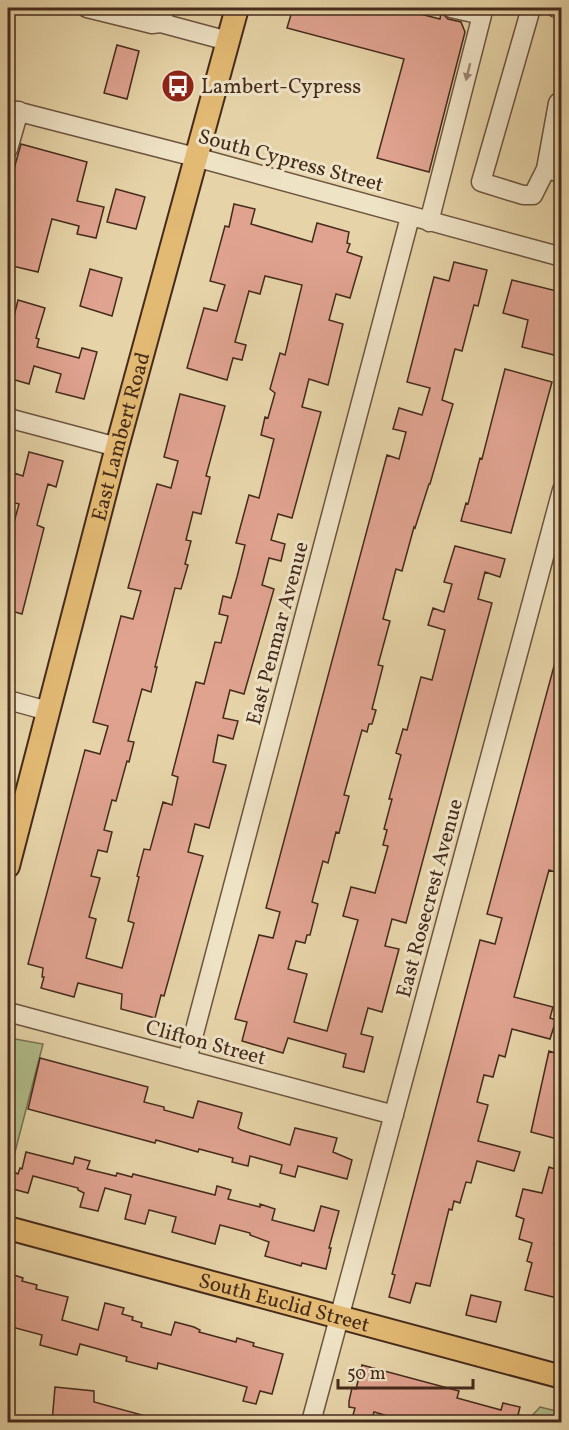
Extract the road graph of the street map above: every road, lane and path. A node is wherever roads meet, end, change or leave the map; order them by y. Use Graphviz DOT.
graph roads {
  1 [pos="87,8"];
  2 [pos="237,8"];
  3 [pos="451,8"];
  4 [pos="531,8"];
  5 [pos="556,8"];
  6 [pos="561,9"];
  7 [pos="163,15"];
  8 [pos="228,41"];
  9 [pos="561,100"];
  10 [pos="13,110"];
  11 [pos="8,149"];
  12 [pos="195,157"];
  13 [pos="554,171"];
  14 [pos="410,217"];
  15 [pos="429,222"];
  16 [pos="561,254"];
  17 [pos="8,418"];
  18 [pos="117,447"];
  19 [pos="561,490"];
  20 [pos="8,700"];
  21 [pos="48,711"];
  22 [pos="8,866"];
  23 [pos="8,1012"];
  24 [pos="187,1060"];
  25 [pos="394,1115"];
  26 [pos="8,1228"];
  27 [pos="339,1318"];
  28 [pos="561,1377"];
  29 [pos="311,1422"];
  1 -- 7 [label="street"];
  2 -- 8 [label="main road, East Lambert Road"];
  3 -- 15 [label="street, one-way"];
  4 -- 13 [label="street"];
  5 -- 6 [label="street"];
  7 -- 8 [label="street"];
  8 -- 12 [label="main road, East Lambert Road"];
  9 -- 13 [label="street"];
  10 -- 11 [label="street"];
  10 -- 12 [label="street, South Cypress Street"];
  12 -- 14 [label="street, South Cypress Street"];
  12 -- 18 [label="main road, East Lambert Road"];
  14 -- 15 [label="street, South Cypress Street"];
  14 -- 24 [label="street, East Penmar Avenue"];
  15 -- 16 [label="street, South Cypress Street"];
  17 -- 18 [label="street"];
  18 -- 21 [label="main road, East Lambert Road"];
  19 -- 25 [label="street, East Rosecrest Avenue"];
  20 -- 21 [label="street"];
  21 -- 22 [label="main road, East Lambert Road"];
  23 -- 24 [label="street, Clifton Street"];
  24 -- 25 [label="street, Clifton Street"];
  25 -- 27 [label="street, East Rosecrest Avenue"];
  26 -- 27 [label="main road, South Euclid Street"];
  27 -- 28 [label="main road, South Euclid Street"];
  27 -- 29 [label="street, East Rosecrest Avenue"];
}
